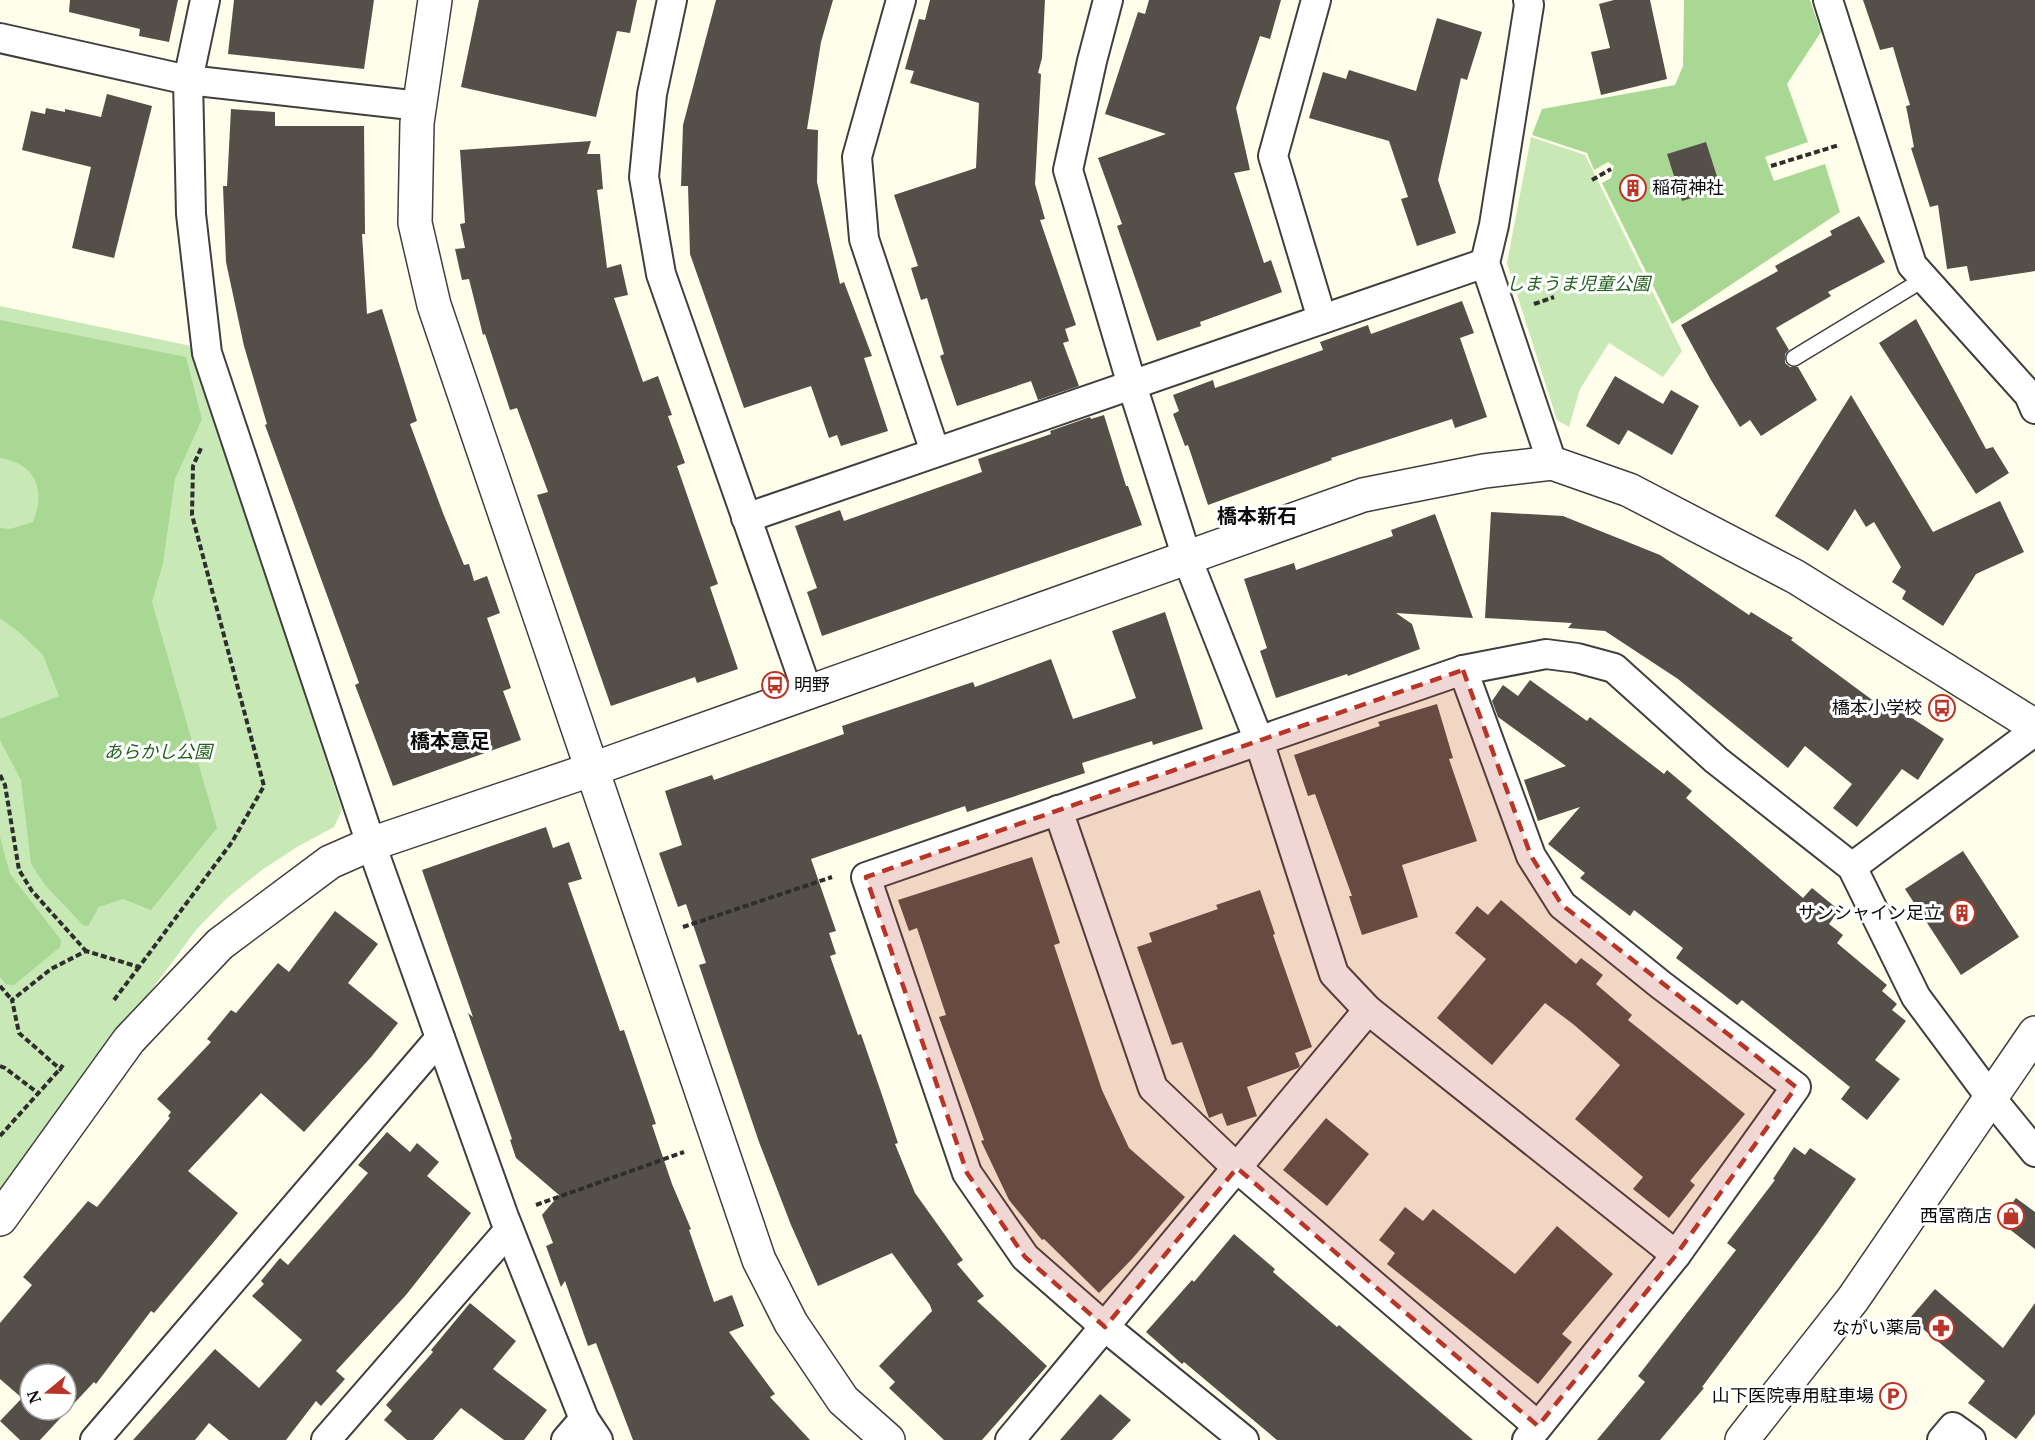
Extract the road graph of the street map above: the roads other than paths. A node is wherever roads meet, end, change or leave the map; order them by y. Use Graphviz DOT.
graph roads {
  1 [pos="205,0"];
  2 [pos="435,0"];
  3 [pos="672,0"];
  4 [pos="901,0"];
  5 [pos="1108,0"];
  6 [pos="1316,0"];
  7 [pos="1528,0"];
  8 [pos="1828,0"];
  9 [pos="0,38"];
  10 [pos="188,80"];
  11 [pos="420,106"];
  12 [pos="1485,263"];
  13 [pos="1924,279"];
  14 [pos="1322,319"];
  15 [pos="1794,358"];
  16 [pos="1132,385"];
  17 [pos="2035,409"];
  18 [pos="935,452"];
  19 [pos="1552,463"];
  20 [pos="746,518"];
  21 [pos="1187,558"];
  22 [pos="1463,670"];
  23 [pos="808,693"];
  24 [pos="2035,726"];
  25 [pos="2035,731"];
  26 [pos="1259,741"];
  27 [pos="593,769"];
  28 [pos="1059,810"];
  29 [pos="371,844"];
  30 [pos="1852,867"];
  31 [pos="1368,1010"];
  32 [pos="2035,1033"];
  33 [pos="440,1038"];
  34 [pos="1991,1098"];
  35 [pos="2035,1152"];
  36 [pos="1237,1168"];
  37 [pos="0,1219"];
  38 [pos="506,1223"];
  39 [pos="1676,1256"];
  40 [pos="1104,1327"];
  41 [pos="591,1429"];
  42 [pos="1532,1433"];
  43 [pos="94,1440"];
  44 [pos="326,1440"];
  45 [pos="566,1440"];
  46 [pos="888,1440"];
  47 [pos="1010,1440"];
  48 [pos="1244,1440"];
  49 [pos="1742,1440"];
  50 [pos="1942,1440"];
  51 [pos="1971,1440"];
  1 -- 10 [label="street"];
  2 -- 11 [label="street"];
  3 -- 20 [label="street"];
  4 -- 18 [label="street"];
  5 -- 16 [label="street"];
  6 -- 14 [label="street"];
  7 -- 12 [label="street"];
  8 -- 13 [label="street"];
  9 -- 10 [label="street"];
  10 -- 11 [label="street"];
  10 -- 29 [label="street"];
  11 -- 27 [label="street"];
  12 -- 14 [label="street"];
  12 -- 19 [label="street"];
  13 -- 15 [label="lane"];
  13 -- 17 [label="street"];
  14 -- 16 [label="street"];
  16 -- 18 [label="street"];
  16 -- 21 [label="street"];
  18 -- 20 [label="street"];
  19 -- 21 [label="street"];
  19 -- 24 [label="street"];
  20 -- 23 [label="street"];
  21 -- 23 [label="street"];
  21 -- 26 [label="street"];
  22 -- 26 [label="street"];
  22 -- 30 [label="street"];
  22 -- 39 [label="street"];
  23 -- 27 [label="street"];
  25 -- 30 [label="street"];
  26 -- 28 [label="street"];
  26 -- 31 [label="street"];
  27 -- 29 [label="street"];
  27 -- 46 [label="street"];
  28 -- 36 [label="street"];
  28 -- 40 [label="street"];
  29 -- 33 [label="street"];
  29 -- 37 [label="street"];
  30 -- 34 [label="street"];
  31 -- 36 [label="street"];
  31 -- 39 [label="street"];
  32 -- 34 [label="street"];
  33 -- 38 [label="street"];
  33 -- 43 [label="street"];
  34 -- 35 [label="street"];
  34 -- 49 [label="street"];
  36 -- 40 [label="street"];
  36 -- 42 [label="street"];
  38 -- 41 [label="street"];
  38 -- 44 [label="street"];
  39 -- 42 [label="street"];
  40 -- 47 [label="street"];
  40 -- 48 [label="street"];
  41 -- 45 [label="street"];
  50 -- 51 [label="street"];
}
